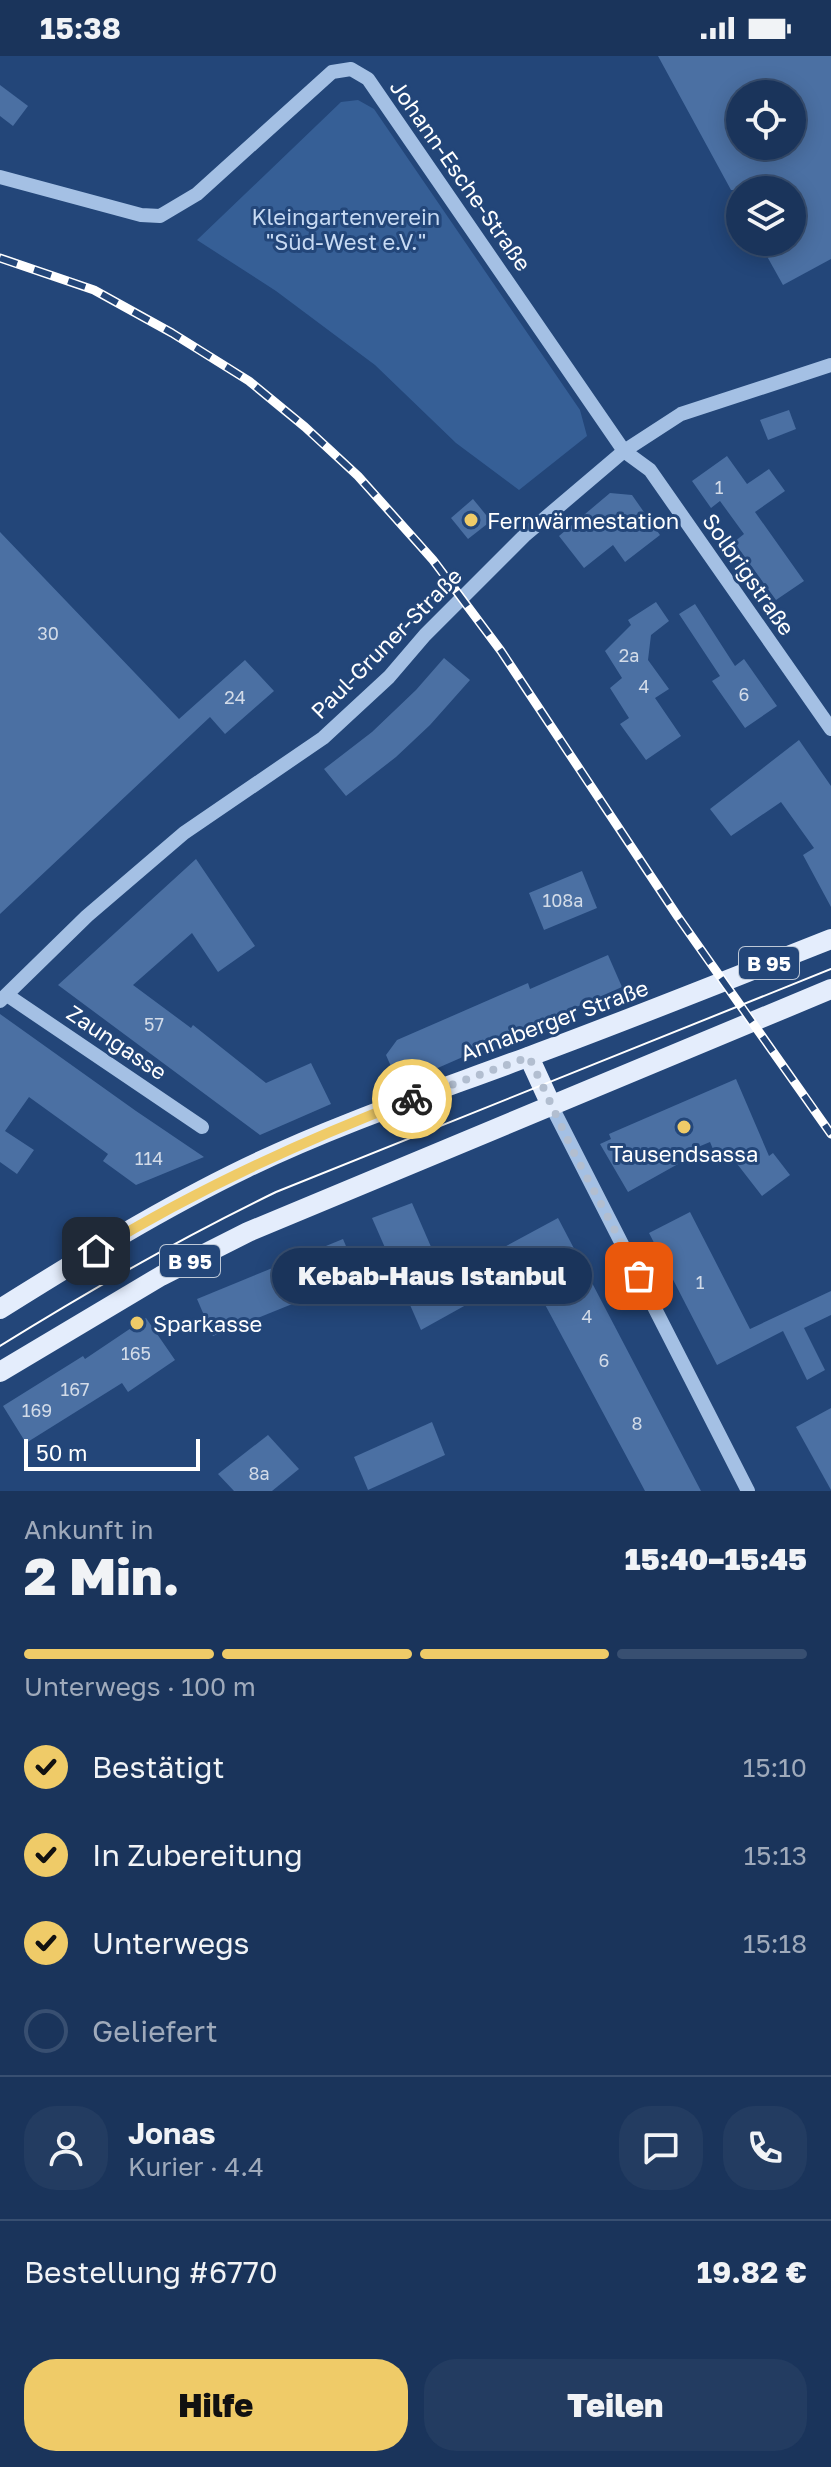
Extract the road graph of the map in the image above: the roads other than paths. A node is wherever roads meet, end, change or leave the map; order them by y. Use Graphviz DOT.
graph roads {
  1 [pos="0,177"];
  2 [pos="831,365"];
  3 [pos="624,451"];
  4 [pos="831,729"];
  5 [pos="831,939"];
  6 [pos="831,989"];
  7 [pos="3,998"];
  8 [pos="529,1057"];
  9 [pos="551,1105"];
  10 [pos="202,1127"];
  11 [pos="0,1309"];
  12 [pos="0,1372"];
  13 [pos="748,1491"];
  1 -- 3 [label="street, Johann-Esche-Straße"];
  2 -- 3 [label="street, Paul-Gruner-Straße"];
  3 -- 4 [label="street, Solbrigstraße"];
  3 -- 7 [label="street, Paul-Gruner-Straße"];
  5 -- 8 [label="main road, Annaberger Straße / B 95"];
  6 -- 9 [label="main road, B 95"];
  7 -- 10 [label="street, Zaungasse"];
  8 -- 9 [label="main road"];
  8 -- 11 [label="main road, Annaberger Straße / B 95"];
  9 -- 12 [label="main road, B 95"];
  9 -- 13 [label="street"];
}
